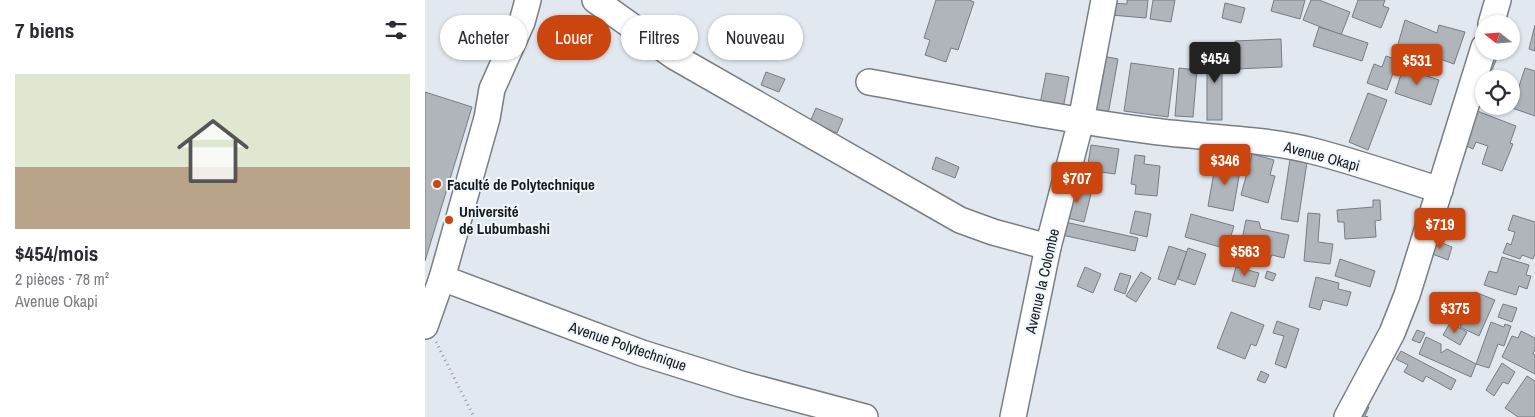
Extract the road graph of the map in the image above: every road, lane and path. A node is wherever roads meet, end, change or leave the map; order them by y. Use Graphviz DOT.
graph roads {
  1 [pos="528,0"];
  2 [pos="595,0"];
  3 [pos="1105,0"];
  4 [pos="1498,0"];
  5 [pos="1494,15"];
  6 [pos="1480,60"];
  7 [pos="869,82"];
  8 [pos="1081,120"];
  9 [pos="1440,190"];
  10 [pos="1048,247"];
  11 [pos="442,278"];
  12 [pos="425,324"];
  13 [pos="474,417"];
  14 [pos="865,417"];
  15 [pos="1013,417"];
  16 [pos="1347,417"];
  1 -- 11 [label="street"];
  2 -- 10 [label="street"];
  3 -- 8 [label="street, Avenue la Colombe"];
  4 -- 5 [label="street"];
  6 -- 9 [label="street"];
  7 -- 8 [label="street, Avenue Okapi"];
  8 -- 9 [label="street, Avenue Okapi"];
  8 -- 10 [label="street, Avenue la Colombe"];
  9 -- 16 [label="street"];
  10 -- 15 [label="street, Avenue la Colombe"];
  11 -- 12 [label="street"];
  11 -- 14 [label="street, Avenue Polytechnique"];
  12 -- 13 [label="path"];
}
